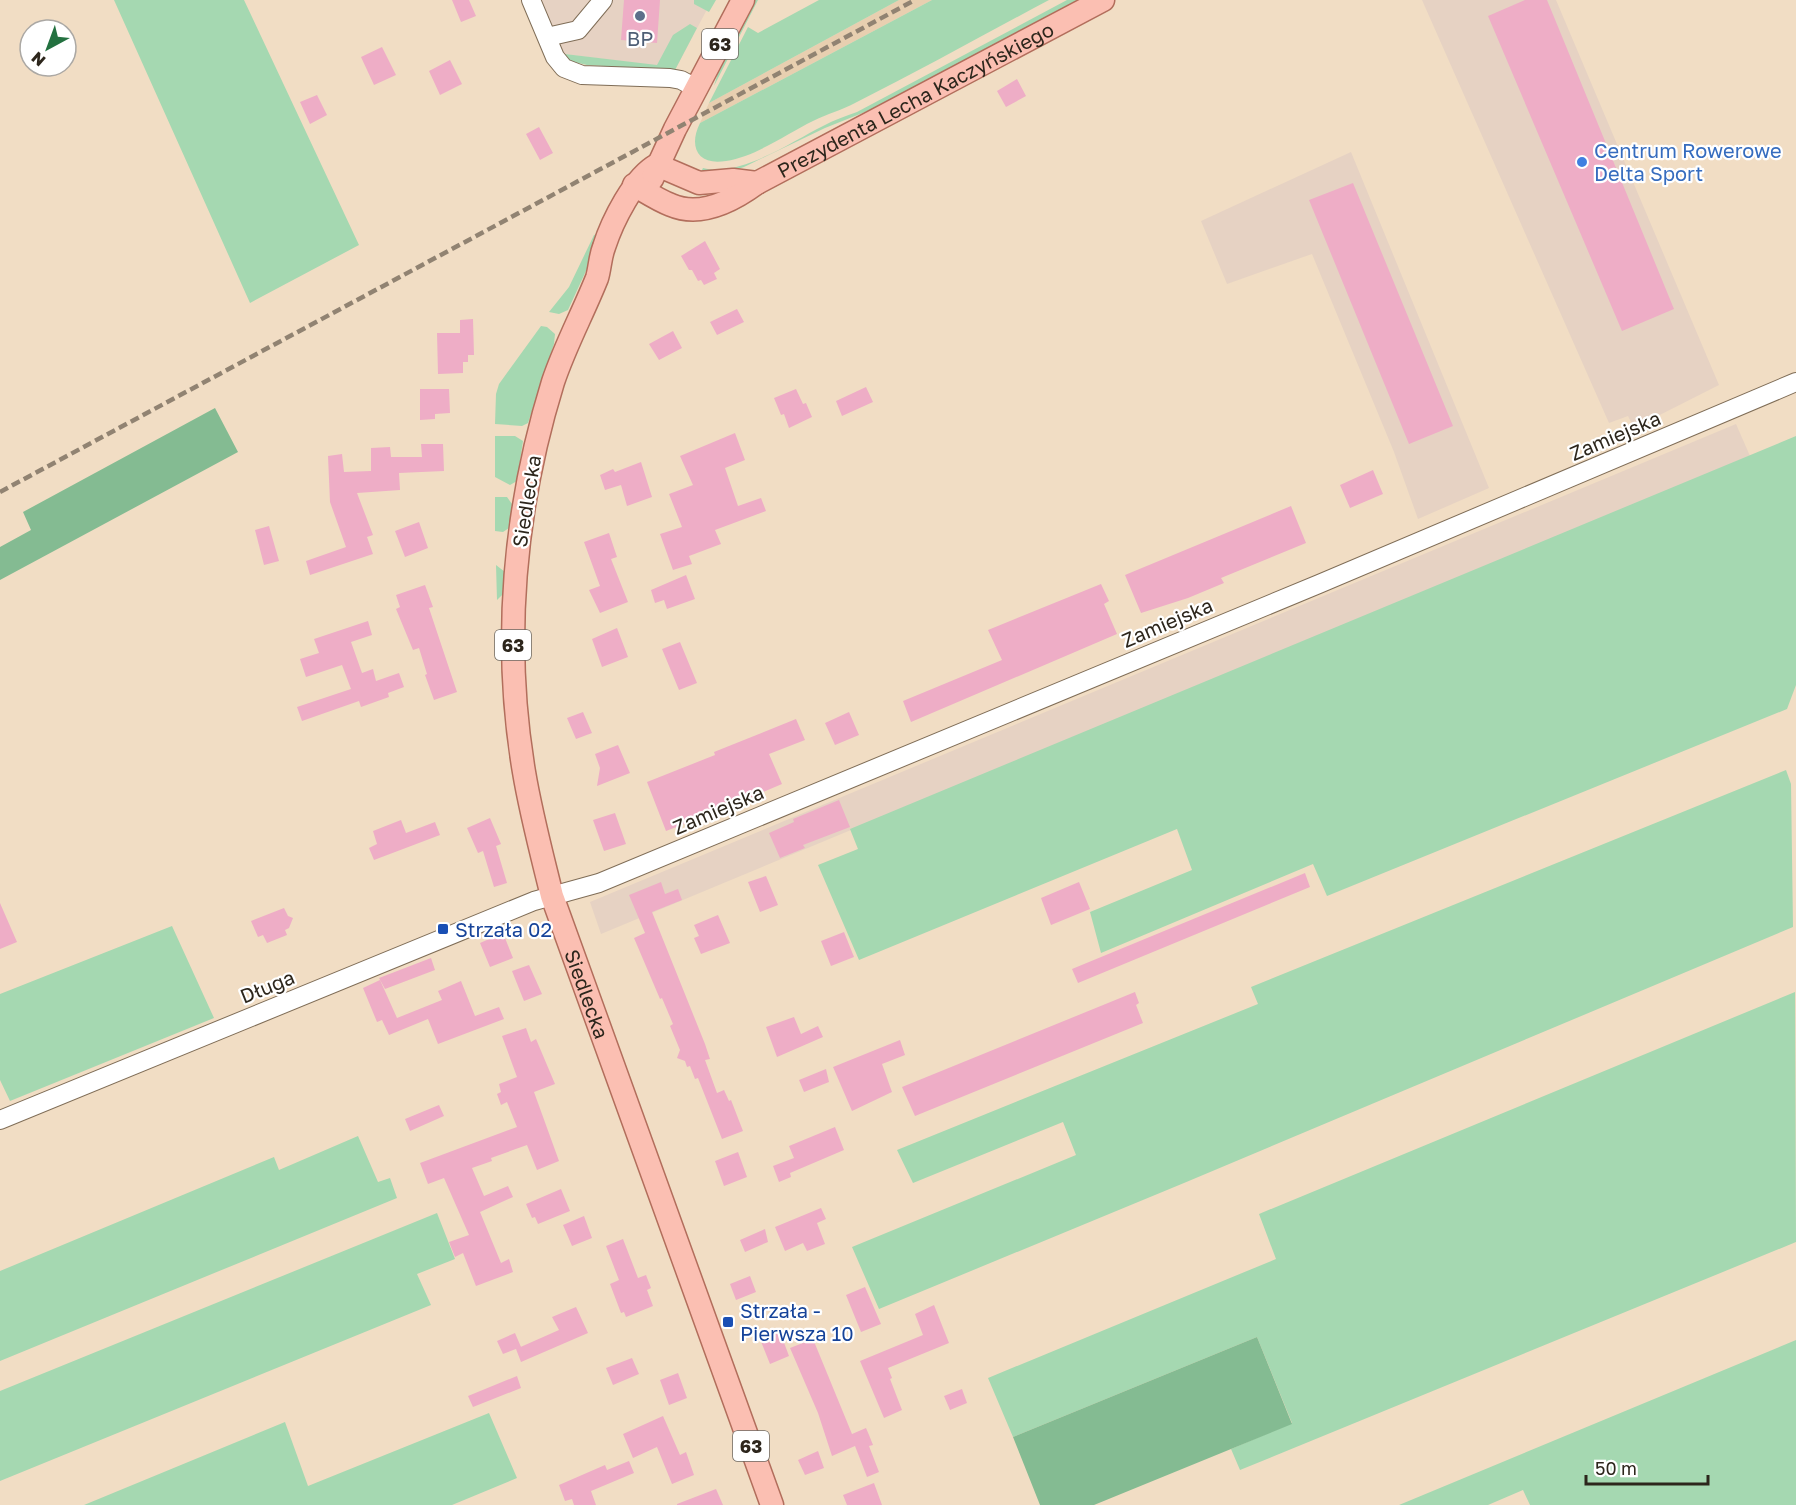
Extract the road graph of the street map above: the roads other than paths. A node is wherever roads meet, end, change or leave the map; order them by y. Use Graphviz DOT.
graph roads {
  1 [pos="531,0"];
  2 [pos="603,0"];
  3 [pos="742,0"];
  4 [pos="1104,0"];
  5 [pos="547,37"];
  6 [pos="696,88"];
  7 [pos="657,165"];
  8 [pos="757,183"];
  9 [pos="641,189"];
  10 [pos="1796,382"];
  11 [pos="552,896"];
  12 [pos="2,1115"];
  13 [pos="772,1505"];
  1 -- 5 [label="street"];
  2 -- 5 [label="street"];
  3 -- 6 [label="main road, 63"];
  4 -- 8 [label="main road, Prezydenta Lecha Kaczyńskiego"];
  5 -- 6 [label="street"];
  6 -- 7 [label="main road, 63"];
  7 -- 8 [label="main road, Prezydenta Lecha Kaczyńskiego"];
  7 -- 9 [label="main road, 63"];
  8 -- 9 [label="main road, Prezydenta Lecha Kaczyńskiego"];
  9 -- 11 [label="main road, Siedlecka / 63"];
  10 -- 11 [label="street, Zamiejska"];
  11 -- 12 [label="street, Długa"];
  11 -- 13 [label="main road, Siedlecka / 63"];
}
